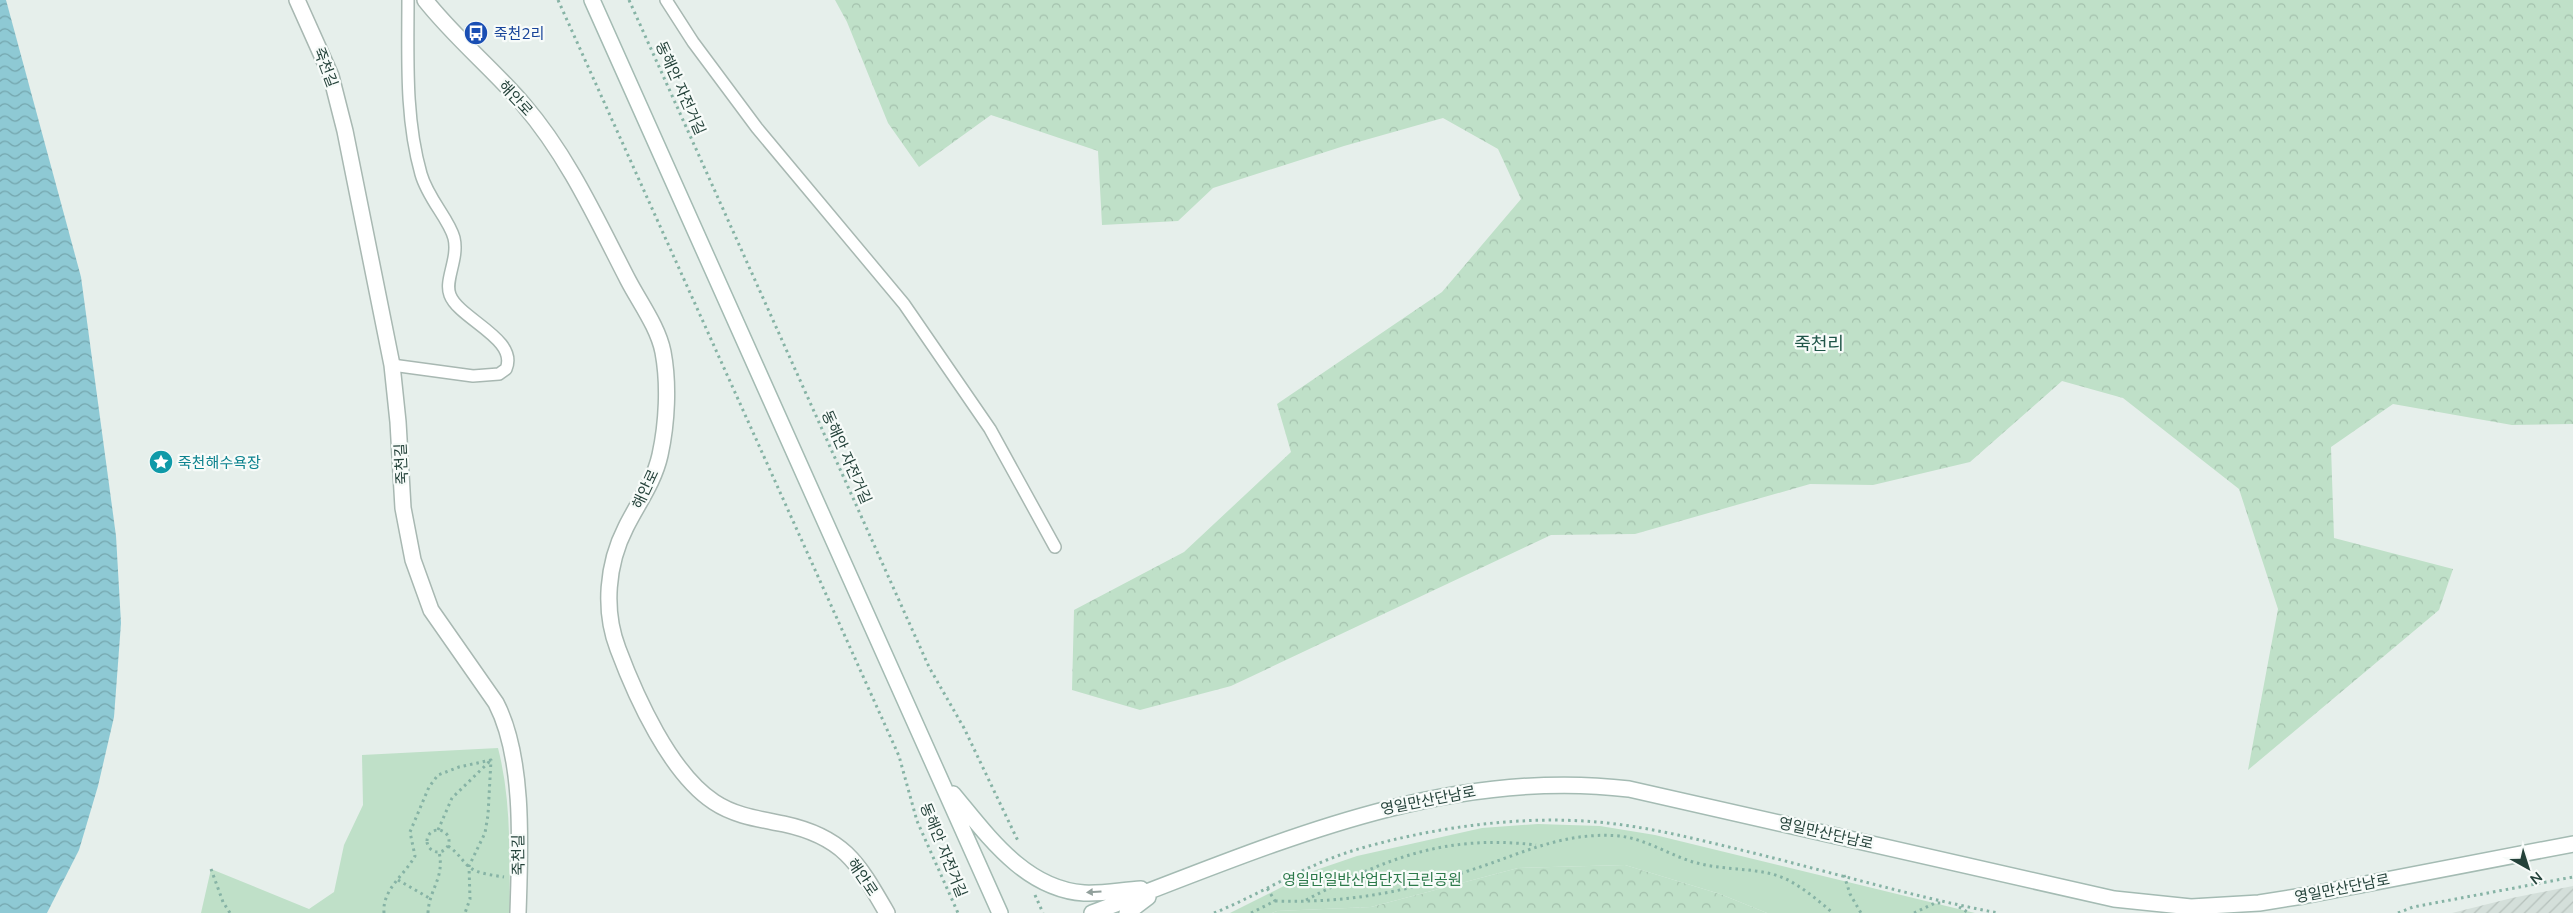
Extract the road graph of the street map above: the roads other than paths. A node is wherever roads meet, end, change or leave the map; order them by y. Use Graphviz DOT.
graph roads {
  1 [pos="298,0"];
  2 [pos="408,0"];
  3 [pos="425,0"];
  4 [pos="592,0"];
  5 [pos="666,0"];
  6 [pos="392,365"];
  7 [pos="1055,547"];
  8 [pos="940,777"];
  9 [pos="2573,844"];
  10 [pos="1160,887"];
  11 [pos="518,913"];
  12 [pos="887,913"];
  13 [pos="1000,913"];
  14 [pos="1092,913"];
  15 [pos="1127,913"];
  1 -- 6 [label="street, 죽천길"];
  2 -- 6 [label="lane"];
  3 -- 12 [label="street, 해안로"];
  4 -- 8 [label="street"];
  5 -- 7 [label="lane"];
  6 -- 11 [label="street, 죽천길"];
  10 -- 8 [label="street, one-way"];
  8 -- 13 [label="street"];
  9 -- 10 [label="street, 영일만산단남로"];
  10 -- 14 [label="street, 영일만산단남로"];
  10 -- 15 [label="street"];
}
